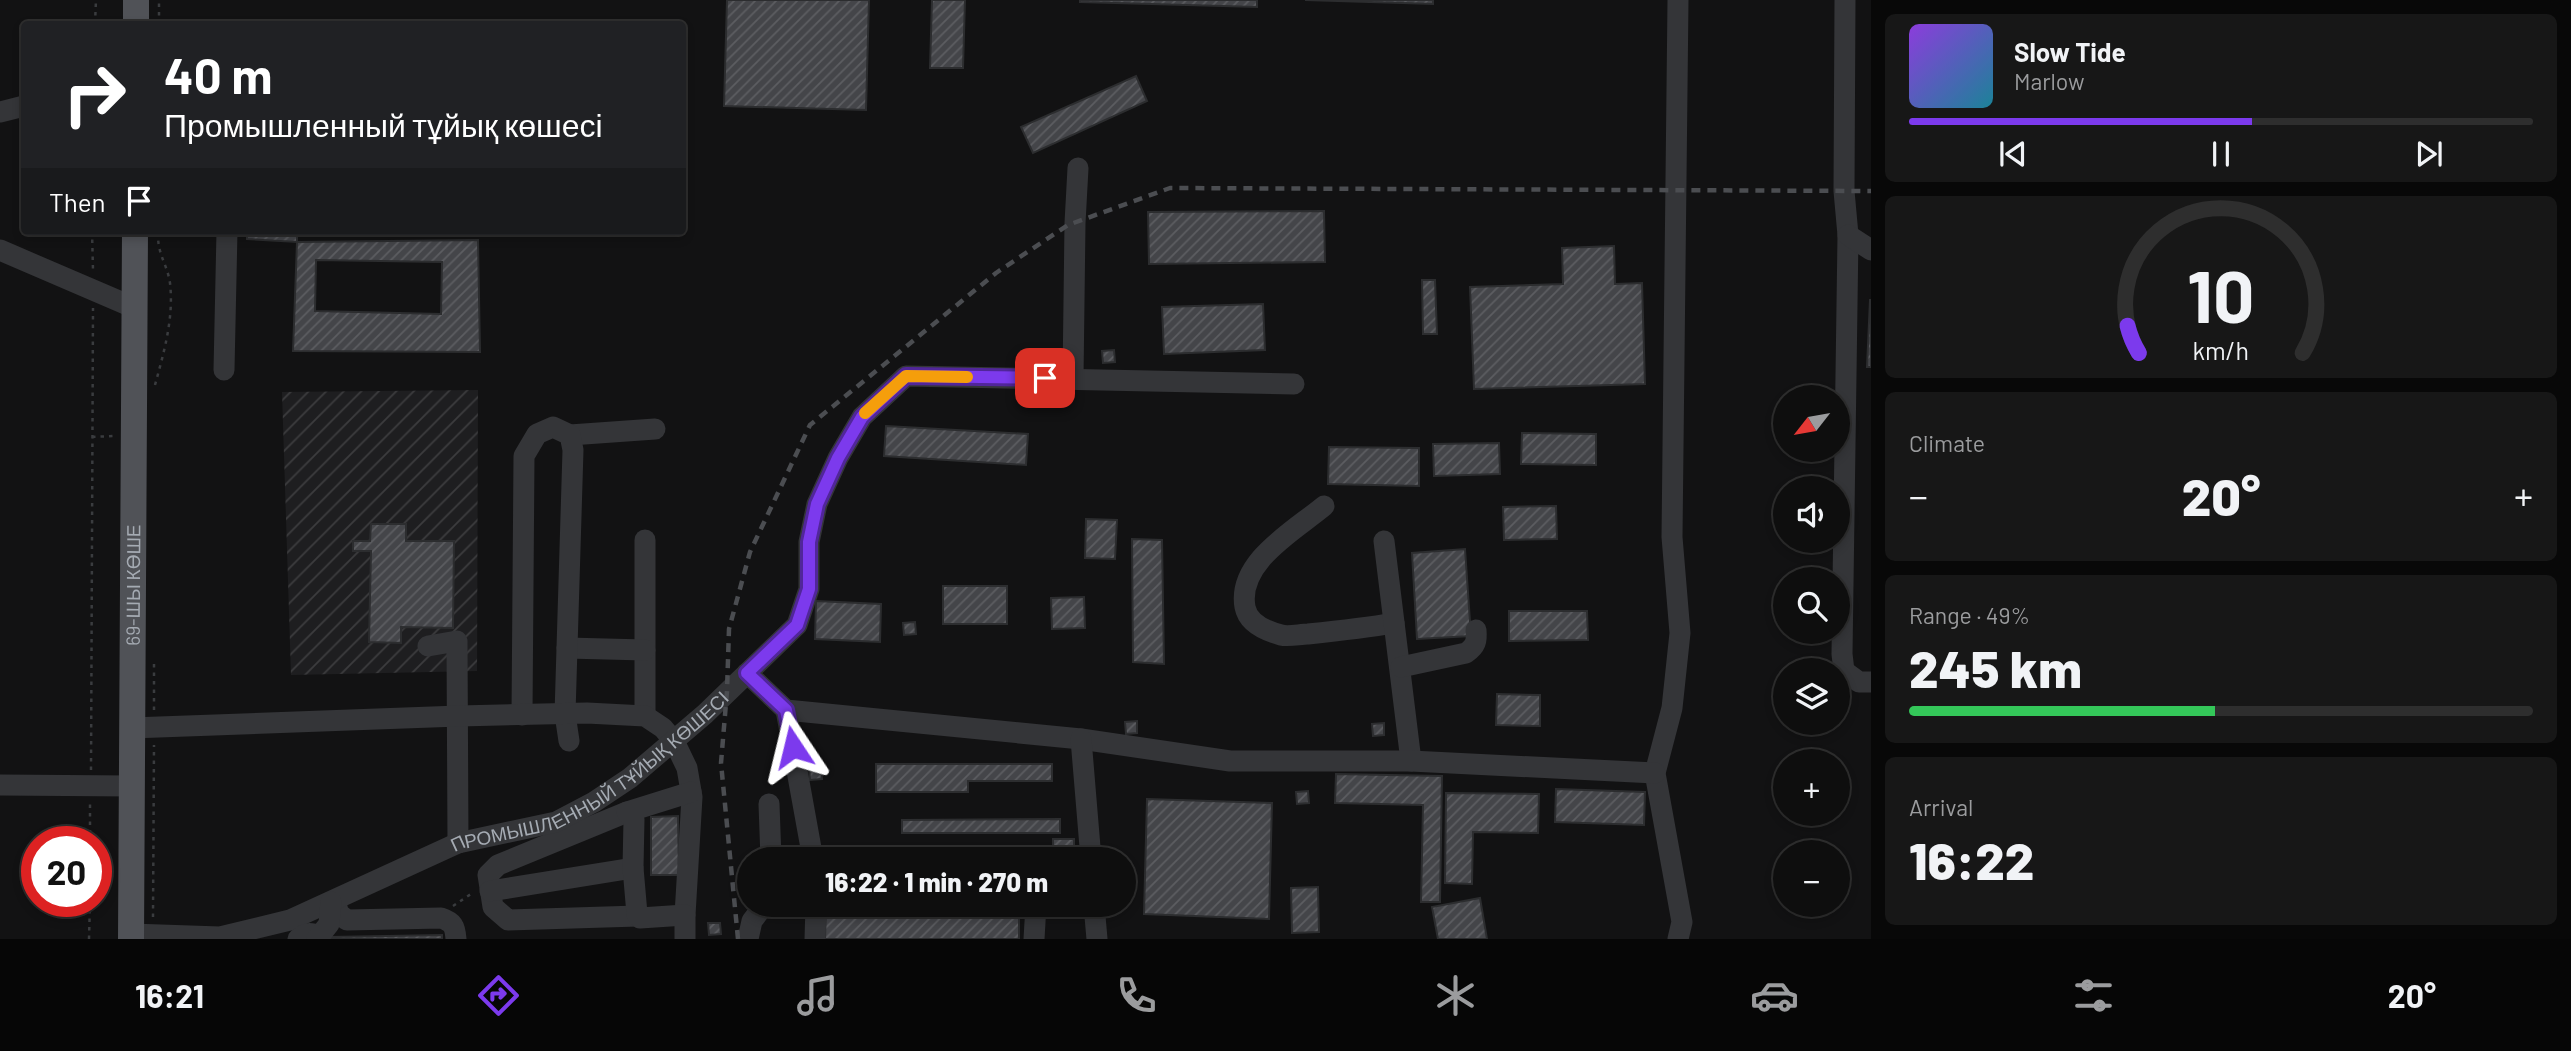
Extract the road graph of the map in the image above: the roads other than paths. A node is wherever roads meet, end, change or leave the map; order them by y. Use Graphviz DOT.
graph roads {
  1 [pos="136,0"];
  2 [pos="1678,0"];
  3 [pos="1845,0"];
  4 [pos="136,21"];
  5 [pos="21,107"];
  6 [pos="0,112"];
  7 [pos="1079,168"];
  8 [pos="135,235"];
  9 [pos="227,235"];
  10 [pos="1848,235"];
  11 [pos="0,250"];
  12 [pos="1871,250"];
  13 [pos="135,308"];
  14 [pos="224,370"];
  15 [pos="1073,379"];
  16 [pos="1294,384"];
  17 [pos="655,429"];
  18 [pos="570,435"];
  19 [pos="1324,506"];
  20 [pos="645,540"];
  21 [pos="1384,541"];
  22 [pos="1394,623"];
  23 [pos="1476,630"];
  24 [pos="428,646"];
  25 [pos="567,648"];
  26 [pos="645,650"];
  27 [pos="1401,667"];
  28 [pos="747,673"];
  29 [pos="1871,682"];
  30 [pos="786,710"];
  31 [pos="565,714"];
  32 [pos="522,715"];
  33 [pos="459,716"];
  34 [pos="645,716"];
  35 [pos="143,728"];
  36 [pos="1081,739"];
  37 [pos="569,741"];
  38 [pos="674,741"];
  39 [pos="1410,761"];
  40 [pos="1655,774"];
  41 [pos="0,785"];
  42 [pos="131,786"];
  43 [pos="691,792"];
  44 [pos="769,804"];
  45 [pos="627,812"];
  46 [pos="458,843"];
  47 [pos="771,847"];
  48 [pos="811,847"];
  49 [pos="1090,847"];
  50 [pos="634,868"];
  51 [pos="490,891"];
  52 [pos="333,901"];
  53 [pos="685,915"];
  54 [pos="638,916"];
  55 [pos="755,917"];
  56 [pos="816,917"];
  57 [pos="1035,917"];
  58 [pos="1095,917"];
  59 [pos="138,936"];
  60 [pos="219,938"];
  61 [pos="311,938"];
  62 [pos="456,939"];
  63 [pos="685,939"];
  64 [pos="748,939"];
  65 [pos="815,939"];
  66 [pos="1034,939"];
  67 [pos="1097,939"];
  68 [pos="1678,939"];
  1 -- 4 [label="main road"];
  2 -- 40 [label="lane"];
  3 -- 10 [label="lane"];
  5 -- 6 [label="lane"];
  7 -- 15 [label="lane"];
  8 -- 13 [label="main road, 69-ШЫ КӨШЕ"];
  9 -- 14 [label="lane"];
  10 -- 12 [label="lane"];
  10 -- 29 [label="lane"];
  11 -- 13 [label="lane"];
  13 -- 35 [label="main road, 69-ШЫ КӨШЕ"];
  15 -- 16 [label="lane, ПРОМЫШЛЕННЫЙ ТҰЙЫҚ КӨШЕСІ"];
  15 -- 28 [label="lane, ПРОМЫШЛЕННЫЙ ТҰЙЫҚ КӨШЕСІ"];
  17 -- 18 [label="lane"];
  18 -- 25 [label="lane"];
  18 -- 32 [label="lane"];
  19 -- 22 [label="lane"];
  20 -- 26 [label="lane"];
  21 -- 22 [label="lane"];
  22 -- 27 [label="lane"];
  23 -- 27 [label="lane"];
  24 -- 33 [label="lane"];
  25 -- 26 [label="lane"];
  25 -- 31 [label="lane"];
  26 -- 34 [label="lane"];
  27 -- 39 [label="lane"];
  28 -- 30 [label="lane"];
  28 -- 38 [label="lane, ПРОМЫШЛЕННЫЙ ТҰЙЫҚ КӨШЕСІ"];
  30 -- 36 [label="lane"];
  30 -- 48 [label="lane"];
  31 -- 32 [label="lane"];
  31 -- 34 [label="lane"];
  31 -- 37 [label="lane"];
  32 -- 33 [label="lane"];
  33 -- 35 [label="lane"];
  33 -- 46 [label="lane"];
  34 -- 38 [label="lane"];
  35 -- 42 [label="main road, 69-ШЫ КӨШЕ"];
  36 -- 39 [label="lane"];
  36 -- 49 [label="lane"];
  38 -- 43 [label="lane"];
  38 -- 46 [label="lane, ПРОМЫШЛЕННЫЙ ТҰЙЫҚ КӨШЕСІ"];
  39 -- 40 [label="lane"];
  40 -- 68 [label="lane"];
  41 -- 42 [label="lane"];
  42 -- 59 [label="main road, 69-ШЫ КӨШЕ"];
  43 -- 45 [label="lane"];
  43 -- 53 [label="lane"];
  44 -- 47 [label="lane"];
  45 -- 50 [label="lane"];
  45 -- 51 [label="lane"];
  46 -- 52 [label="lane, ПРОМЫШЛЕННЫЙ ТҰЙЫҚ КӨШЕСІ"];
  50 -- 51 [label="lane"];
  50 -- 54 [label="lane"];
  51 -- 54 [label="lane"];
  52 -- 60 [label="lane, ПРОМЫШЛЕННЫЙ ТҰЙЫҚ КӨШЕСІ"];
  52 -- 61 [label="lane"];
  52 -- 62 [label="lane"];
  53 -- 54 [label="lane"];
  53 -- 63 [label="lane"];
  55 -- 64 [label="lane"];
  56 -- 65 [label="lane"];
  57 -- 66 [label="lane"];
  58 -- 67 [label="lane"];
  59 -- 60 [label="lane, ПРОМЫШЛЕННЫЙ ТҰЙЫҚ КӨШЕСІ"];
}
